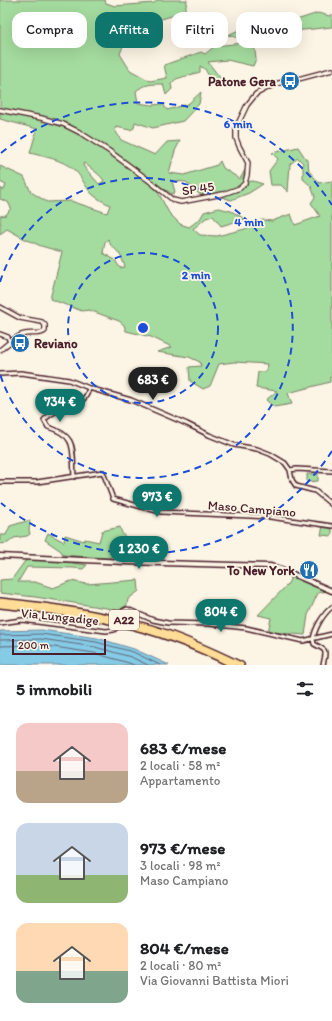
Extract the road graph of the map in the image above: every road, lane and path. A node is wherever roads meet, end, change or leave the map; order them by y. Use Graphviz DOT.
graph roads {
  1 [pos="332,70"];
  2 [pos="0,110"];
  3 [pos="0,307"];
  4 [pos="0,334"];
  5 [pos="10,343"];
  6 [pos="0,350"];
  7 [pos="0,374"];
  8 [pos="89,388"];
  9 [pos="290,470"];
  10 [pos="332,471"];
  11 [pos="74,477"];
  12 [pos="0,482"];
  13 [pos="332,505"];
  14 [pos="332,526"];
  15 [pos="0,556"];
  16 [pos="332,591"];
  17 [pos="0,601"];
  18 [pos="0,605"];
  19 [pos="332,607"];
  20 [pos="123,611"];
  21 [pos="0,623"];
  22 [pos="116,628"];
  23 [pos="332,634"];
  24 [pos="312,639"];
  25 [pos="233,665"];
  26 [pos="241,665"];
  27 [pos="323,665"];
  1 -- 2 [label="street, SP 45"];
  3 -- 5 [label="street"];
  4 -- 5 [label="street"];
  5 -- 6 [label="street"];
  7 -- 8 [label="street"];
  8 -- 9 [label="street"];
  8 -- 11 [label="street"];
  9 -- 10 [label="street"];
  9 -- 13 [label="street"];
  11 -- 12 [label="street, Maso Campiano"];
  11 -- 14 [label="street, Maso Campiano"];
  15 -- 16 [label="main road"];
  17 -- 26 [label="highway, A22"];
  18 -- 25 [label="highway, A22"];
  19 -- 24 [label="street"];
  20 -- 24 [label="street"];
  21 -- 22 [label="street, Via Lungadige"];
  23 -- 24 [label="street"];
  24 -- 27 [label="street"];
}
